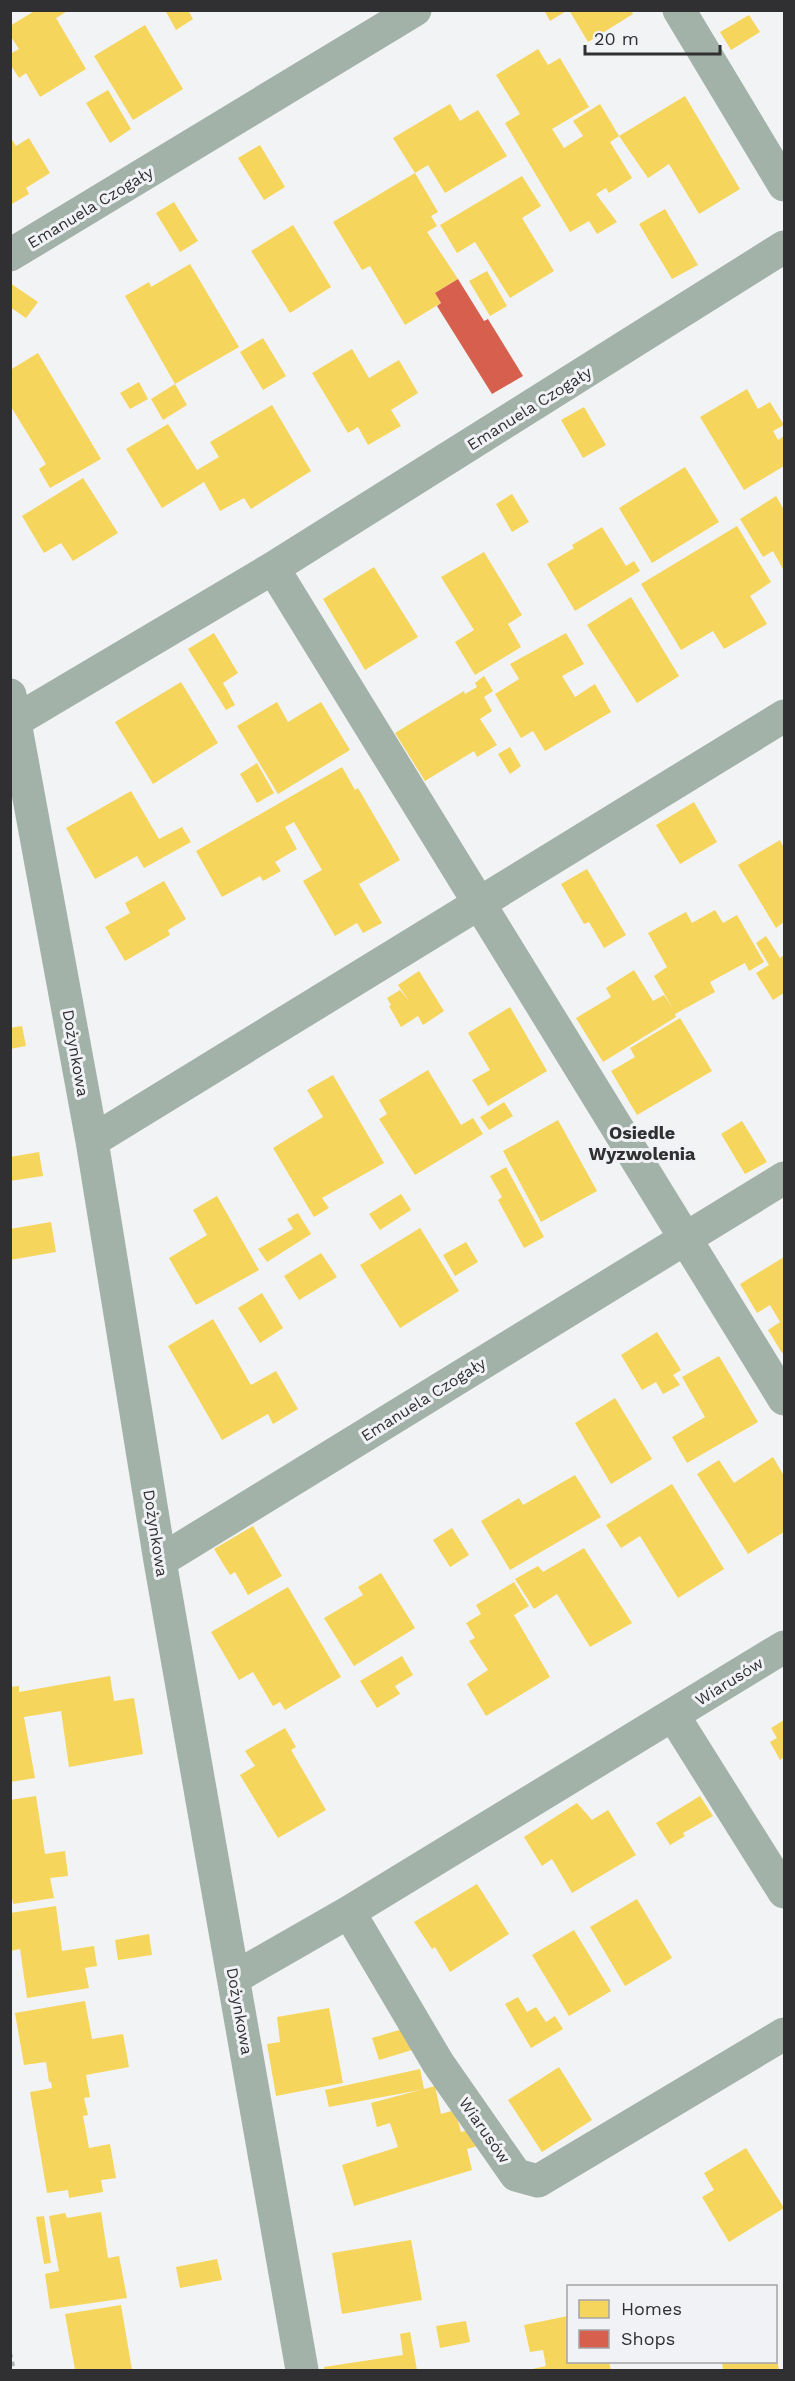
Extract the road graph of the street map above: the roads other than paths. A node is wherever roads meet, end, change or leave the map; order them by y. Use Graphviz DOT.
graph roads {
  1 [pos="415,10"];
  2 [pos="679,10"];
  3 [pos="784,186"];
  4 [pos="784,247"];
  5 [pos="10,255"];
  6 [pos="273,568"];
  7 [pos="13,708"];
  8 [pos="784,716"];
  9 [pos="480,902"];
  10 [pos="92,1141"];
  11 [pos="784,1178"];
  12 [pos="686,1238"];
  13 [pos="784,1399"];
  14 [pos="160,1561"];
  15 [pos="784,1647"];
  16 [pos="673,1715"];
  17 [pos="784,1893"];
  18 [pos="350,1912"];
  19 [pos="234,1978"];
  20 [pos="784,2034"];
  21 [pos="302,2370"];
  1 -- 5 [label="street, Emanuela Czogały"];
  2 -- 3 [label="street"];
  4 -- 6 [label="street, Emanuela Czogały"];
  6 -- 7 [label="street, Emanuela Czogały"];
  6 -- 9 [label="street"];
  7 -- 10 [label="street, Dożynkowa"];
  8 -- 9 [label="street"];
  9 -- 10 [label="street"];
  9 -- 12 [label="street"];
  10 -- 14 [label="street, Dożynkowa"];
  11 -- 12 [label="street, Emanuela Czogały"];
  12 -- 13 [label="street"];
  12 -- 14 [label="street, Emanuela Czogały"];
  14 -- 19 [label="street, Dożynkowa"];
  15 -- 16 [label="street, Wiarusów"];
  16 -- 17 [label="street"];
  16 -- 18 [label="street, Wiarusów"];
  18 -- 19 [label="street, Wiarusów"];
  18 -- 20 [label="street, Wiarusów"];
  19 -- 21 [label="street, Dożynkowa"];
}
